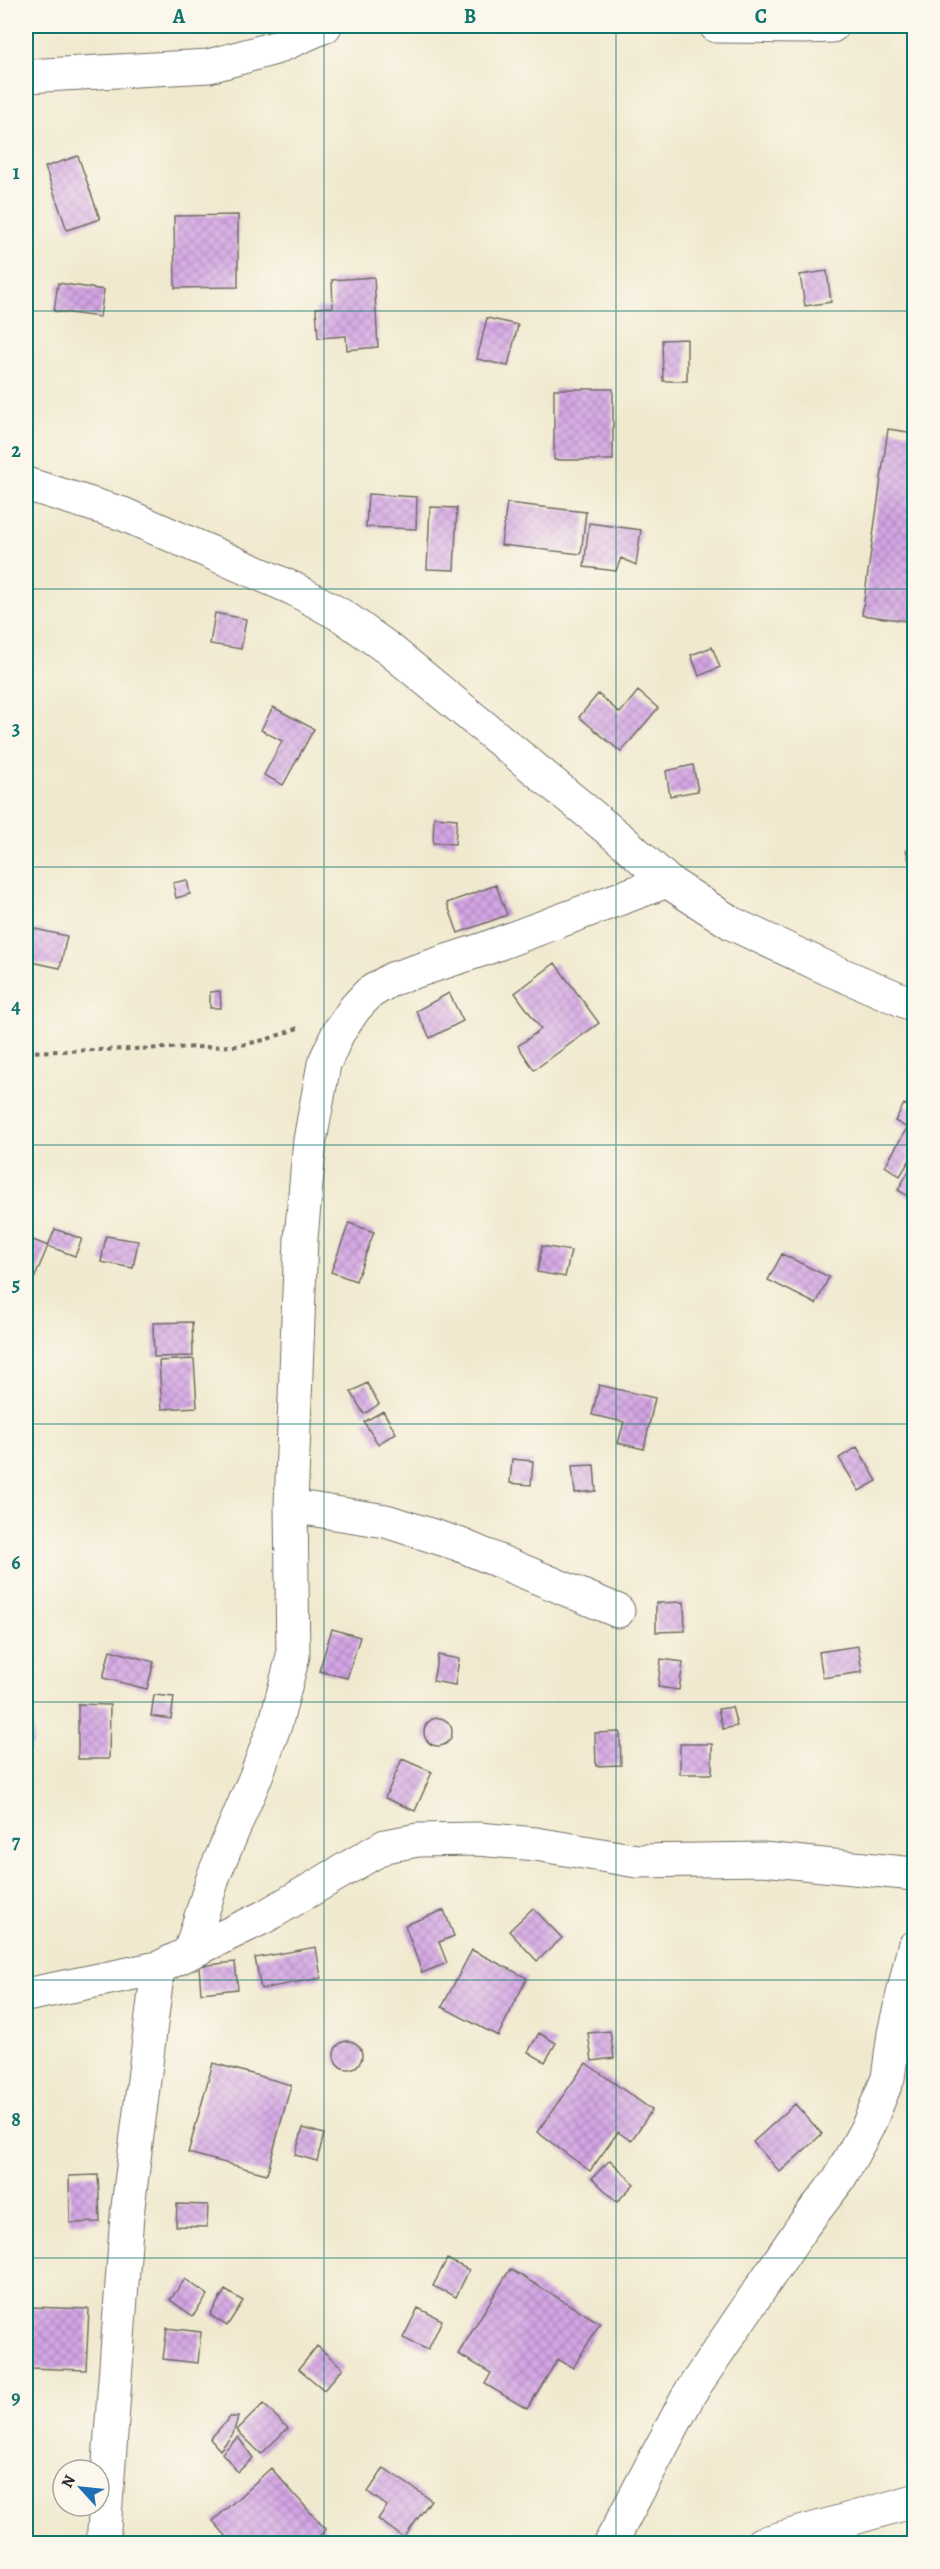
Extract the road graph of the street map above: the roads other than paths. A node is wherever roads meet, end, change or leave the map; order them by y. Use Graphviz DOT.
graph roads {
  1 [pos="325,26"];
  2 [pos="716,26"];
  3 [pos="832,26"];
  4 [pos="26,76"];
  5 [pos="26,484"];
  6 [pos="668,881"];
  7 [pos="915,1005"];
  8 [pos="291,1506"];
  9 [pos="618,1611"];
  10 [pos="915,1874"];
  11 [pos="915,1947"];
  12 [pos="190,1952"];
  13 [pos="158,1968"];
  14 [pos="26,1995"];
  15 [pos="915,2501"];
  16 [pos="103,2544"];
  17 [pos="610,2544"];
  18 [pos="761,2544"];
  1 -- 4 [label="street"];
  2 -- 3 [label="street"];
  5 -- 6 [label="street"];
  6 -- 7 [label="street"];
  6 -- 8 [label="street"];
  8 -- 9 [label="street"];
  8 -- 12 [label="street"];
  10 -- 12 [label="street"];
  11 -- 17 [label="street"];
  12 -- 13 [label="street"];
  13 -- 14 [label="street"];
  13 -- 16 [label="street"];
  15 -- 18 [label="street"];
}
